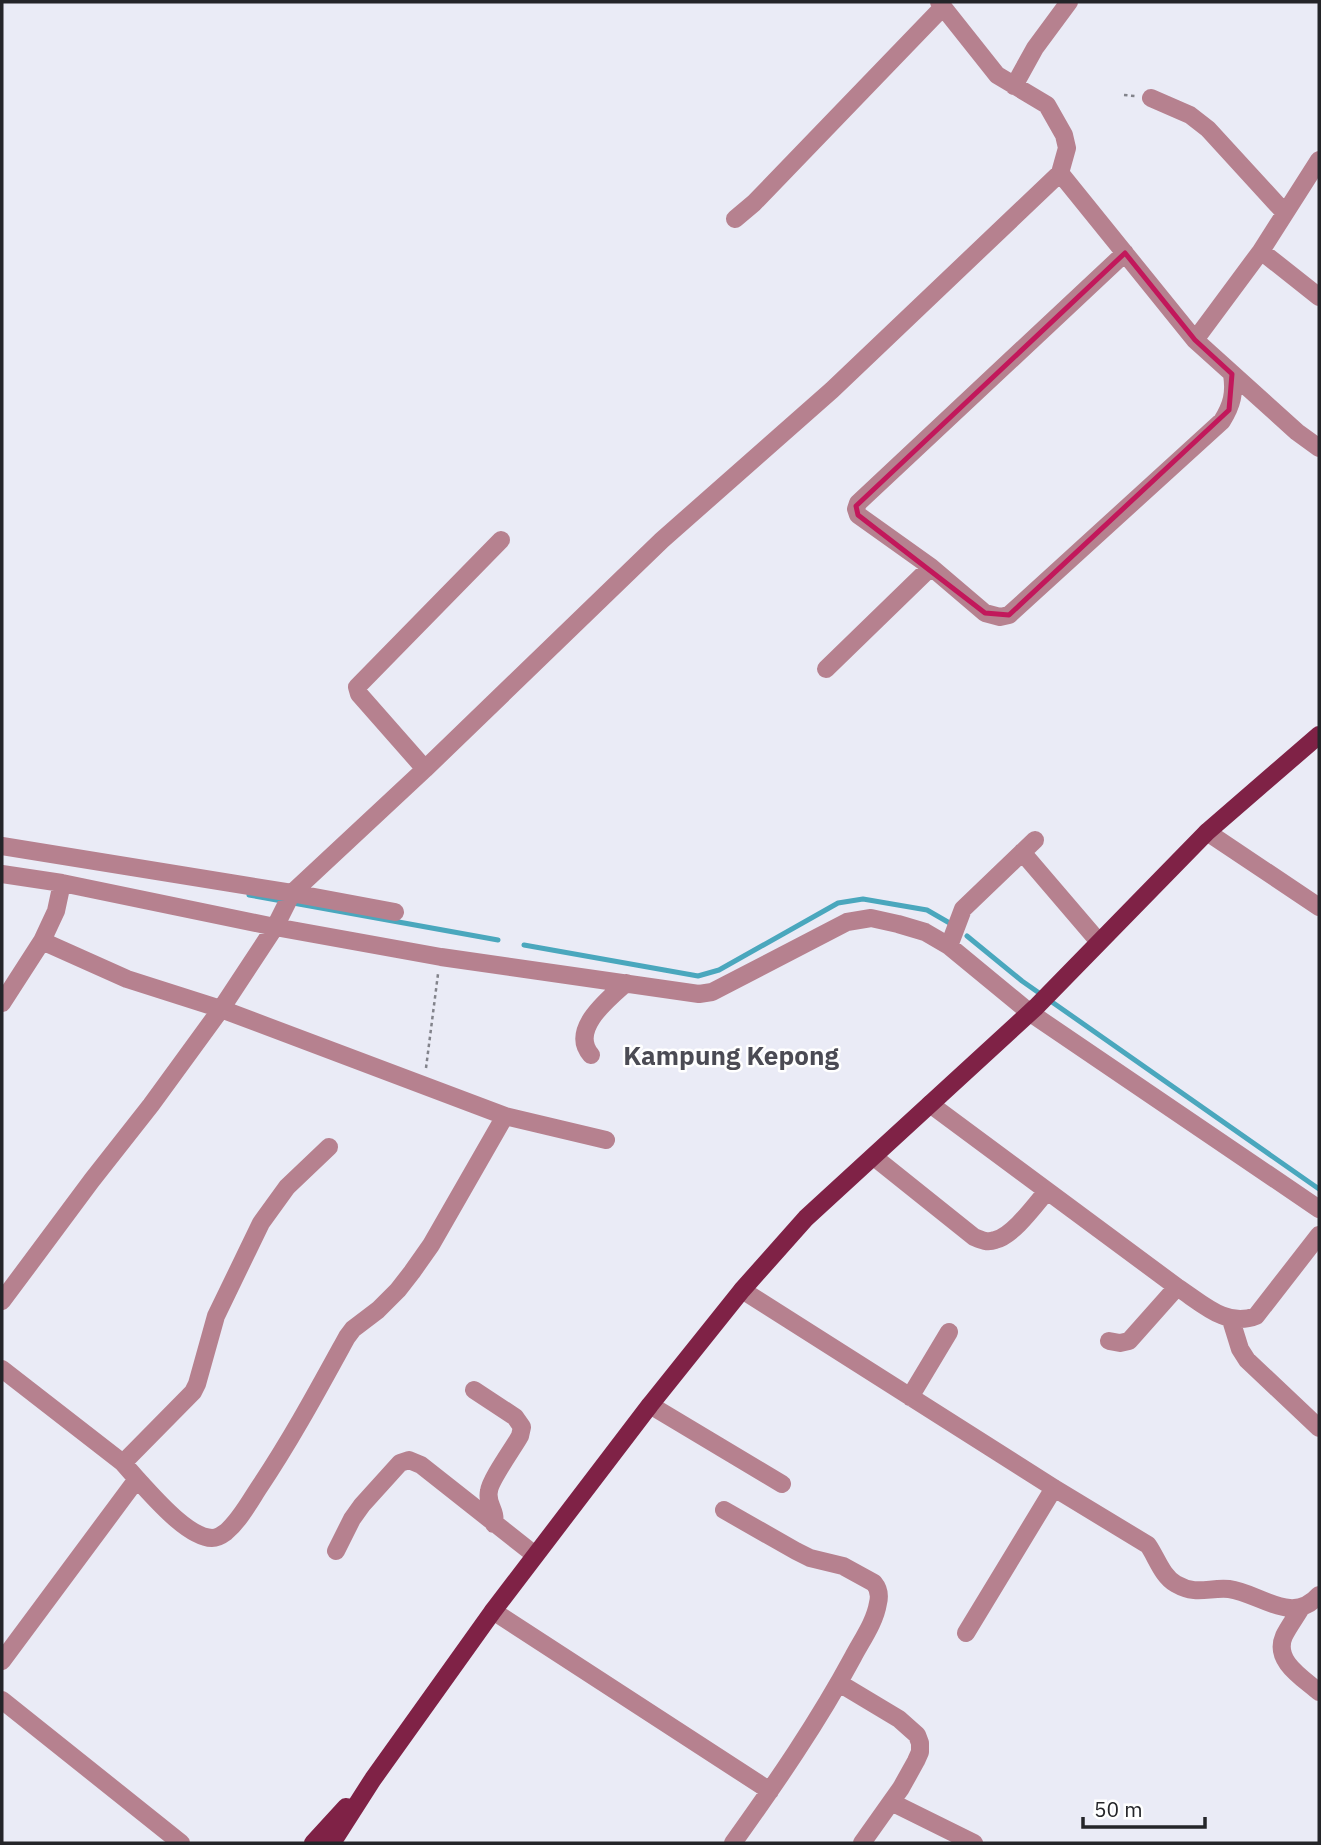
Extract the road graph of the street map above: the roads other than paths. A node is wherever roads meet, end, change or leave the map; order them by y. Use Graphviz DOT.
graph roads {
  1 [pos="1069,2"];
  2 [pos="941,4"];
  3 [pos="1014,86"];
  4 [pos="1151,98"];
  5 [pos="1319,160"];
  6 [pos="1060,173"];
  7 [pos="1285,213"];
  8 [pos="735,219"];
  9 [pos="1261,251"];
  10 [pos="1125,253"];
  11 [pos="1319,297"];
  12 [pos="1195,340"];
  13 [pos="1231,374"];
  14 [pos="1319,448"];
  15 [pos="500,540"];
  16 [pos="931,567"];
  17 [pos="826,669"];
  18 [pos="1319,735"];
  19 [pos="425,769"];
  20 [pos="1207,832"];
  21 [pos="2,846"];
  22 [pos="2,874"];
  23 [pos="62,883"];
  24 [pos="290,896"];
  25 [pos="1319,907"];
  26 [pos="395,912"];
  27 [pos="276,925"];
  28 [pos="41,941"];
  29 [pos="1099,942"];
  30 [pos="949,946"];
  31 [pos="626,984"];
  32 [pos="2,1003"];
  33 [pos="221,1009"];
  34 [pos="1033,1009"];
  35 [pos="591,1055"];
  36 [pos="930,1104"];
  37 [pos="505,1116"];
  38 [pos="606,1140"];
  39 [pos="328,1147"];
  40 [pos="873,1157"];
  41 [pos="1047,1191"];
  42 [pos="1319,1209"];
  43 [pos="1319,1235"];
  44 [pos="1177,1287"];
  45 [pos="742,1290"];
  46 [pos="2,1301"];
  47 [pos="1231,1320"];
  48 [pos="949,1332"];
  49 [pos="1109,1341"];
  50 [pos="2,1368"];
  51 [pos="474,1391"];
  52 [pos="910,1397"];
  53 [pos="650,1405"];
  54 [pos="1319,1428"];
  55 [pos="123,1463"];
  56 [pos="137,1479"];
  57 [pos="782,1484"];
  58 [pos="1054,1488"];
  59 [pos="724,1510"];
  60 [pos="494,1524"];
  61 [pos="337,1551"];
  62 [pos="535,1555"];
  63 [pos="1319,1595"];
  64 [pos="1301,1608"];
  65 [pos="493,1611"];
  66 [pos="966,1633"];
  67 [pos="2,1661"];
  68 [pos="839,1683"];
  69 [pos="1319,1692"];
  70 [pos="2,1700"];
  71 [pos="373,1779"];
  72 [pos="770,1791"];
  73 [pos="891,1802"];
  74 [pos="181,1843"];
  75 [pos="313,1843"];
  76 [pos="332,1843"];
  77 [pos="733,1843"];
  78 [pos="862,1843"];
  79 [pos="974,1843"];
  1 -- 3 [label="street"];
  2 -- 3 [label="street"];
  2 -- 8 [label="street"];
  3 -- 6 [label="street"];
  4 -- 7 [label="street"];
  5 -- 7 [label="street"];
  6 -- 10 [label="street"];
  6 -- 19 [label="street"];
  7 -- 9 [label="street"];
  9 -- 11 [label="street"];
  9 -- 12 [label="street"];
  10 -- 12 [label="street"];
  10 -- 16 [label="street"];
  12 -- 13 [label="street"];
  13 -- 14 [label="street"];
  13 -- 16 [label="street"];
  15 -- 19 [label="street"];
  16 -- 17 [label="street"];
  18 -- 20 [label="main road"];
  19 -- 24 [label="street"];
  20 -- 25 [label="street"];
  20 -- 29 [label="main road"];
  21 -- 24 [label="street"];
  22 -- 23 [label="street"];
  23 -- 27 [label="street"];
  23 -- 28 [label="street"];
  24 -- 26 [label="street"];
  24 -- 27 [label="street"];
  27 -- 31 [label="street"];
  27 -- 33 [label="street"];
  28 -- 32 [label="street"];
  28 -- 33 [label="street"];
  29 -- 30 [label="street"];
  29 -- 34 [label="main road"];
  30 -- 31 [label="street"];
  30 -- 34 [label="street"];
  31 -- 35 [label="street"];
  33 -- 37 [label="street"];
  33 -- 46 [label="street"];
  34 -- 36 [label="main road"];
  34 -- 42 [label="street"];
  36 -- 40 [label="main road"];
  36 -- 41 [label="street"];
  37 -- 38 [label="street"];
  37 -- 56 [label="street"];
  39 -- 55 [label="street"];
  40 -- 41 [label="street"];
  40 -- 45 [label="main road"];
  41 -- 44 [label="street"];
  43 -- 47 [label="street"];
  44 -- 47 [label="street"];
  44 -- 49 [label="street"];
  45 -- 52 [label="street"];
  45 -- 53 [label="main road"];
  47 -- 54 [label="street"];
  48 -- 52 [label="street"];
  50 -- 55 [label="street"];
  51 -- 60 [label="street"];
  52 -- 58 [label="street"];
  53 -- 57 [label="street"];
  53 -- 62 [label="main road"];
  55 -- 56 [label="street"];
  56 -- 67 [label="street"];
  58 -- 64 [label="street"];
  58 -- 66 [label="street"];
  59 -- 68 [label="street"];
  60 -- 61 [label="street"];
  60 -- 62 [label="street"];
  62 -- 65 [label="main road"];
  63 -- 64 [label="street"];
  64 -- 69 [label="street"];
  65 -- 71 [label="main road"];
  65 -- 72 [label="street"];
  68 -- 72 [label="street"];
  68 -- 73 [label="street"];
  70 -- 74 [label="street"];
  71 -- 75 [label="main road"];
  71 -- 76 [label="main road"];
  72 -- 77 [label="street"];
  73 -- 78 [label="street"];
  73 -- 79 [label="street"];
}
